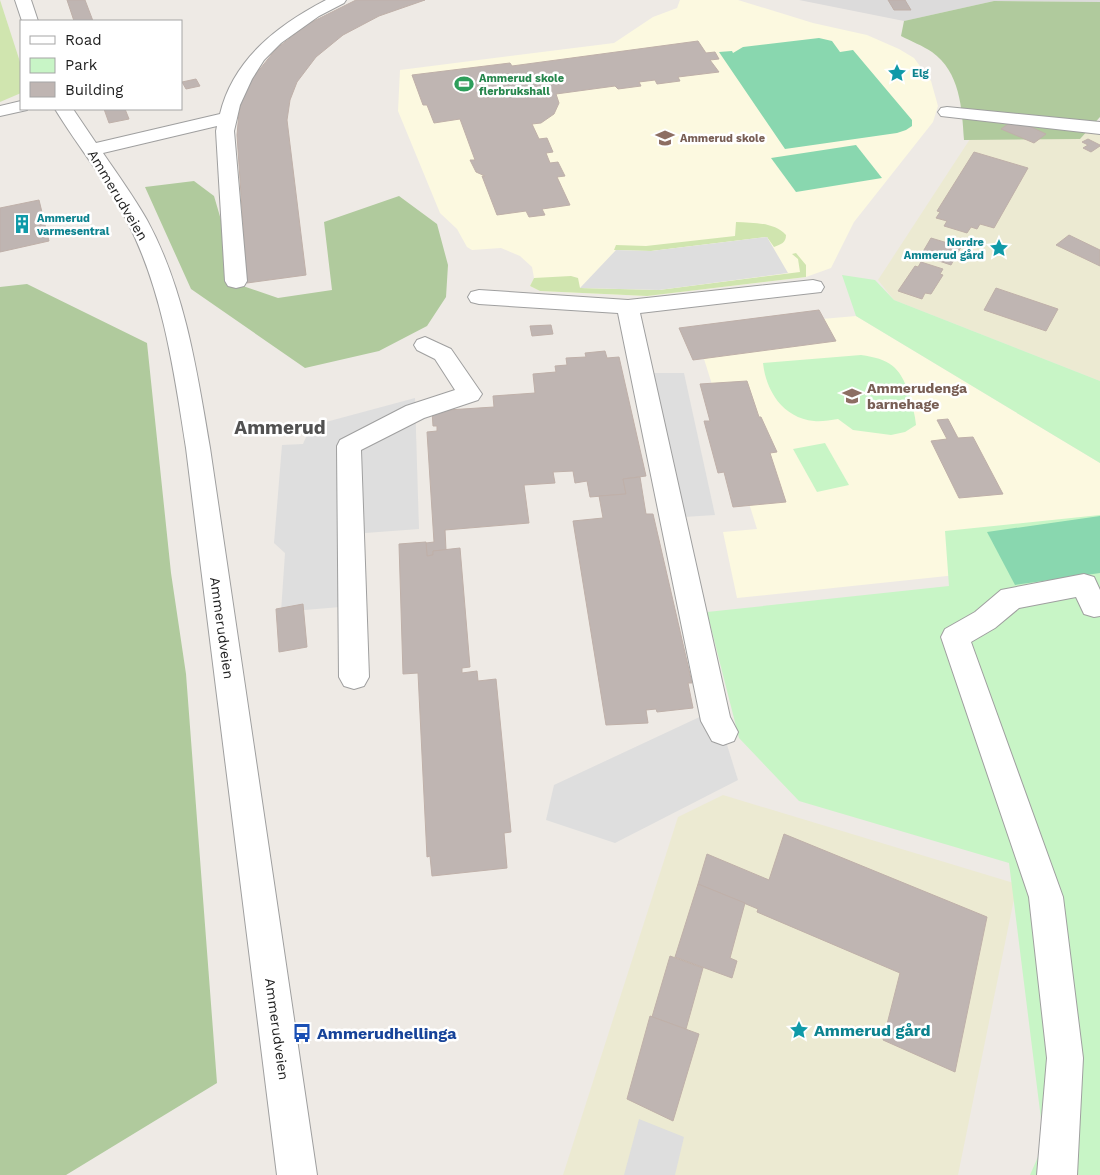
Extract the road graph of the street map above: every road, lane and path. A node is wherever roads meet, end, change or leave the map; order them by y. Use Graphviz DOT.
graph roads {
  1 [pos="23,0"];
  2 [pos="338,0"];
  3 [pos="30,20"];
  4 [pos="20,106"];
  5 [pos="65,110"];
  6 [pos="0,111"];
  7 [pos="947,112"];
  8 [pos="227,118"];
  9 [pos="1100,128"];
  10 [pos="91,150"];
  11 [pos="236,281"];
  12 [pos="813,287"];
  13 [pos="479,297"];
  14 [pos="628,307"];
  15 [pos="425,345"];
  16 [pos="1100,605"];
  17 [pos="354,677"];
  18 [pos="723,732"];
  19 [pos="297,1175"];
  20 [pos="1057,1175"];
  1 -- 3 [label="street"];
  2 -- 8 [label="street"];
  4 -- 6 [label="street"];
  5 -- 10 [label="street, Ammerudveien"];
  7 -- 9 [label="street"];
  8 -- 10 [label="street"];
  8 -- 11 [label="street"];
  10 -- 19 [label="street, Ammerudveien"];
  12 -- 14 [label="street"];
  13 -- 14 [label="street"];
  14 -- 18 [label="street"];
  15 -- 17 [label="street"];
  16 -- 20 [label="street"];
}
